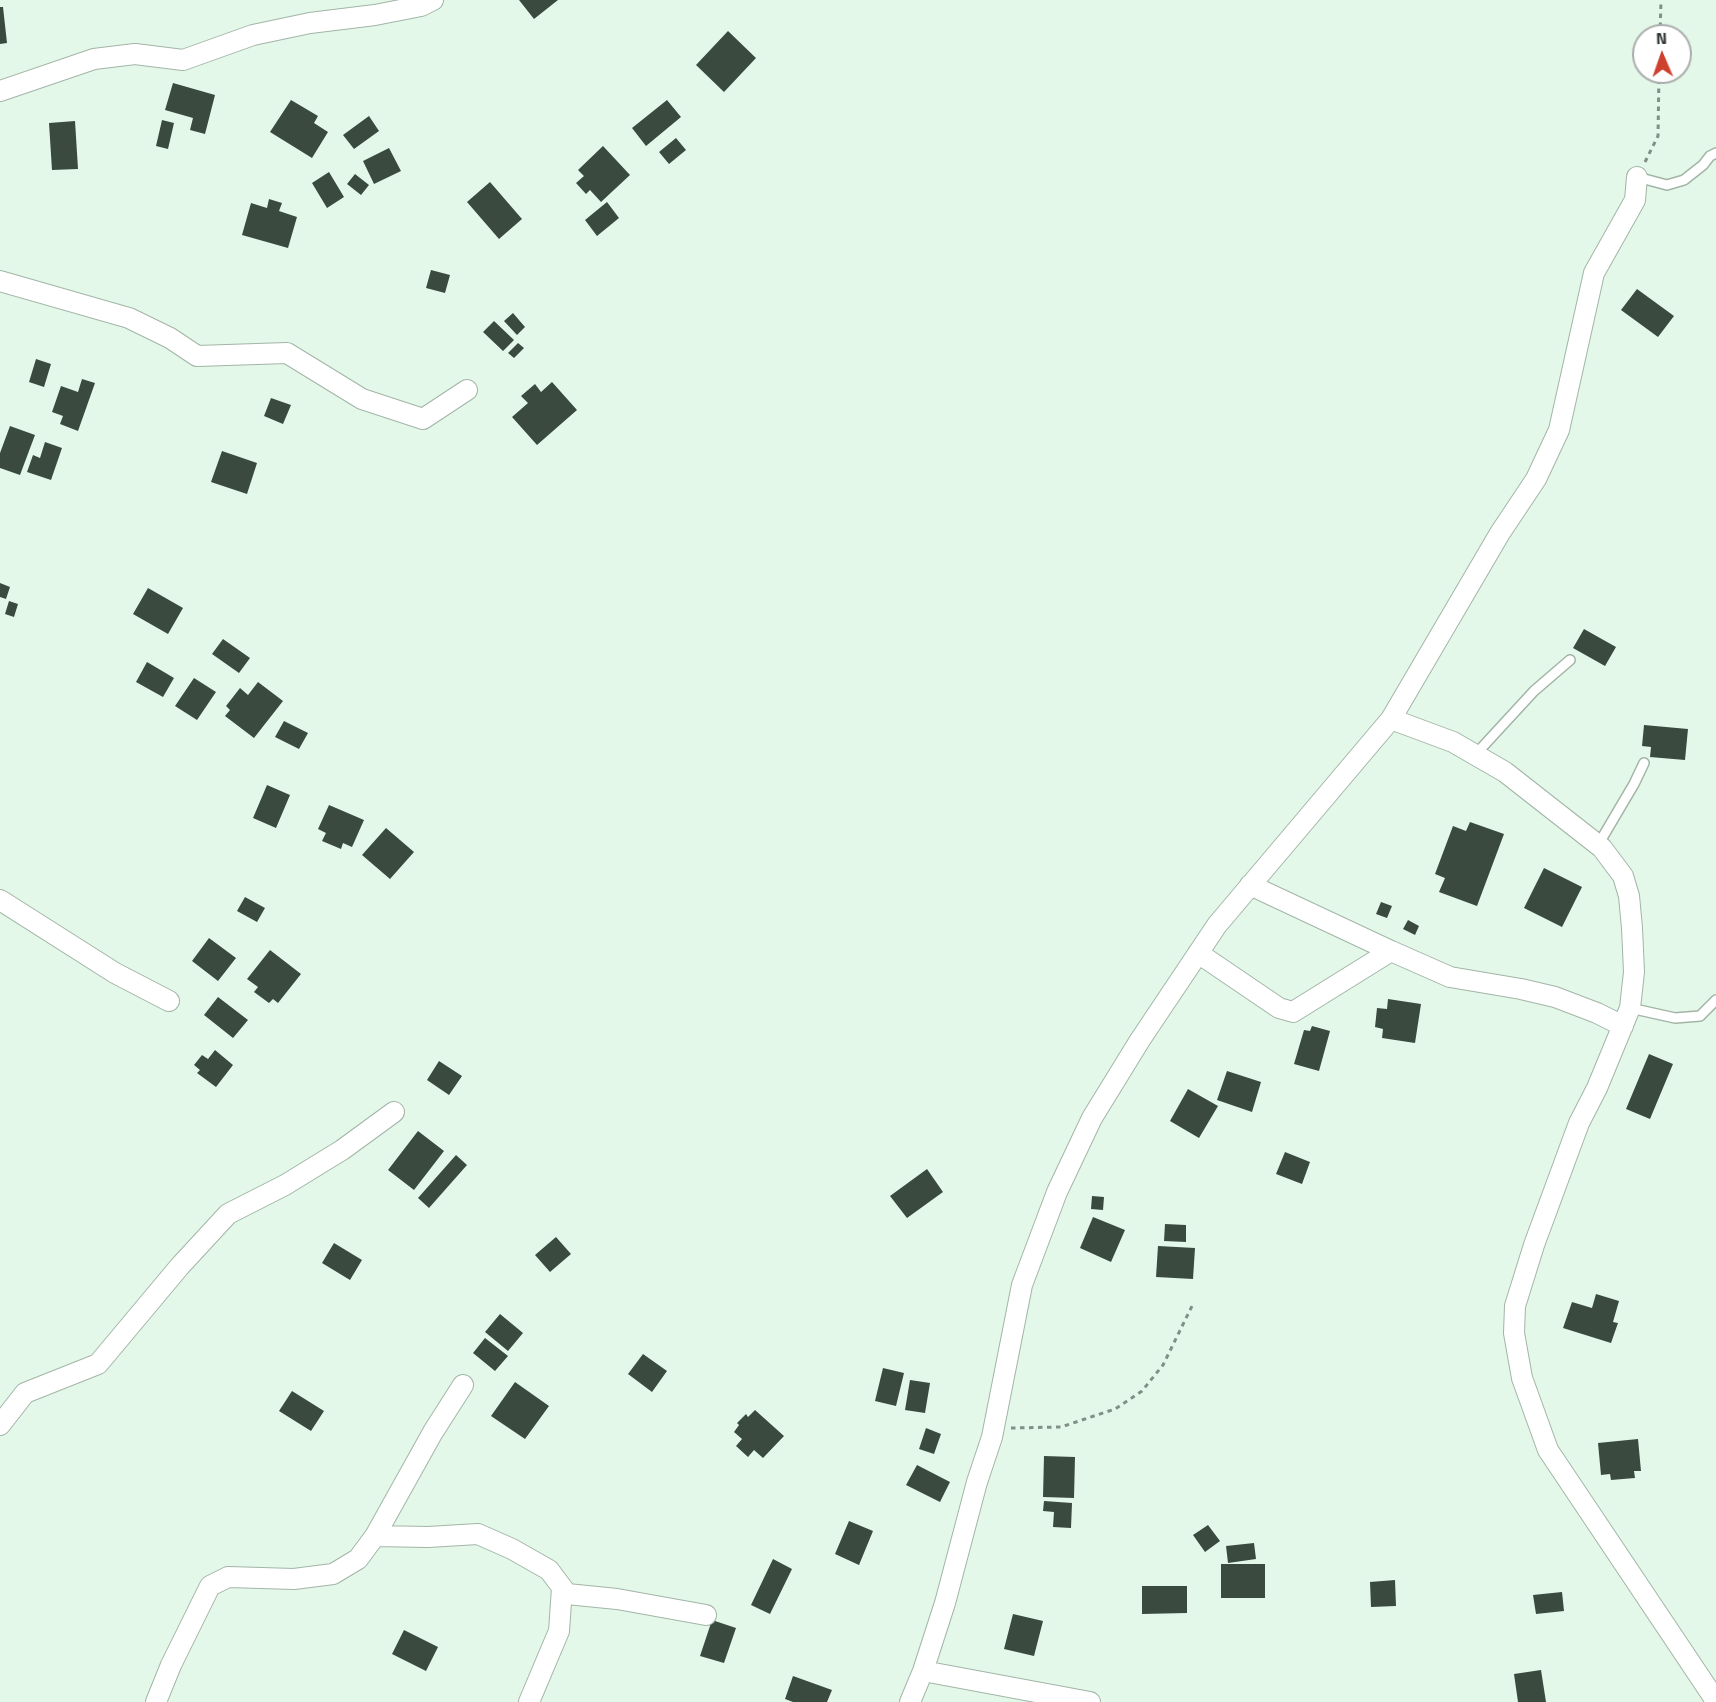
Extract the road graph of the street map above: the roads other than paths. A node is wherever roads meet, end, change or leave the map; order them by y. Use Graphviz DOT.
graph roads {
  1 [pos="433,0"];
  2 [pos="0,92"];
  3 [pos="1716,153"];
  4 [pos="1637,177"];
  5 [pos="0,281"];
  6 [pos="468,390"];
  7 [pos="1570,660"];
  8 [pos="1391,719"];
  9 [pos="1475,755"];
  10 [pos="1644,763"];
  11 [pos="1598,845"];
  12 [pos="1250,885"];
  13 [pos="0,900"];
  14 [pos="1391,951"];
  15 [pos="1198,953"];
  16 [pos="1716,1000"];
  17 [pos="169,1001"];
  18 [pos="1630,1008"];
  19 [pos="1623,1026"];
  20 [pos="394,1112"];
  21 [pos="464,1385"];
  22 [pos="0,1425"];
  23 [pos="375,1536"];
  24 [pos="562,1588"];
  25 [pos="706,1615"];
  26 [pos="923,1671"];
  27 [pos="1716,1701"];
  28 [pos="156,1702"];
  29 [pos="529,1702"];
  30 [pos="910,1702"];
  31 [pos="1090,1702"];
  1 -- 2 [label="street"];
  3 -- 4 [label="lane"];
  4 -- 8 [label="street"];
  5 -- 6 [label="street"];
  7 -- 9 [label="lane"];
  8 -- 9 [label="street"];
  8 -- 12 [label="street"];
  9 -- 11 [label="street"];
  10 -- 11 [label="lane"];
  11 -- 18 [label="street"];
  12 -- 14 [label="street"];
  12 -- 15 [label="street"];
  13 -- 17 [label="street"];
  14 -- 15 [label="street"];
  14 -- 19 [label="street"];
  15 -- 26 [label="street"];
  16 -- 18 [label="lane"];
  18 -- 19 [label="street"];
  19 -- 27 [label="street"];
  20 -- 22 [label="street"];
  21 -- 23 [label="street"];
  23 -- 24 [label="street"];
  23 -- 28 [label="street"];
  24 -- 25 [label="street"];
  24 -- 29 [label="street"];
  26 -- 30 [label="street"];
  26 -- 31 [label="street"];
}
